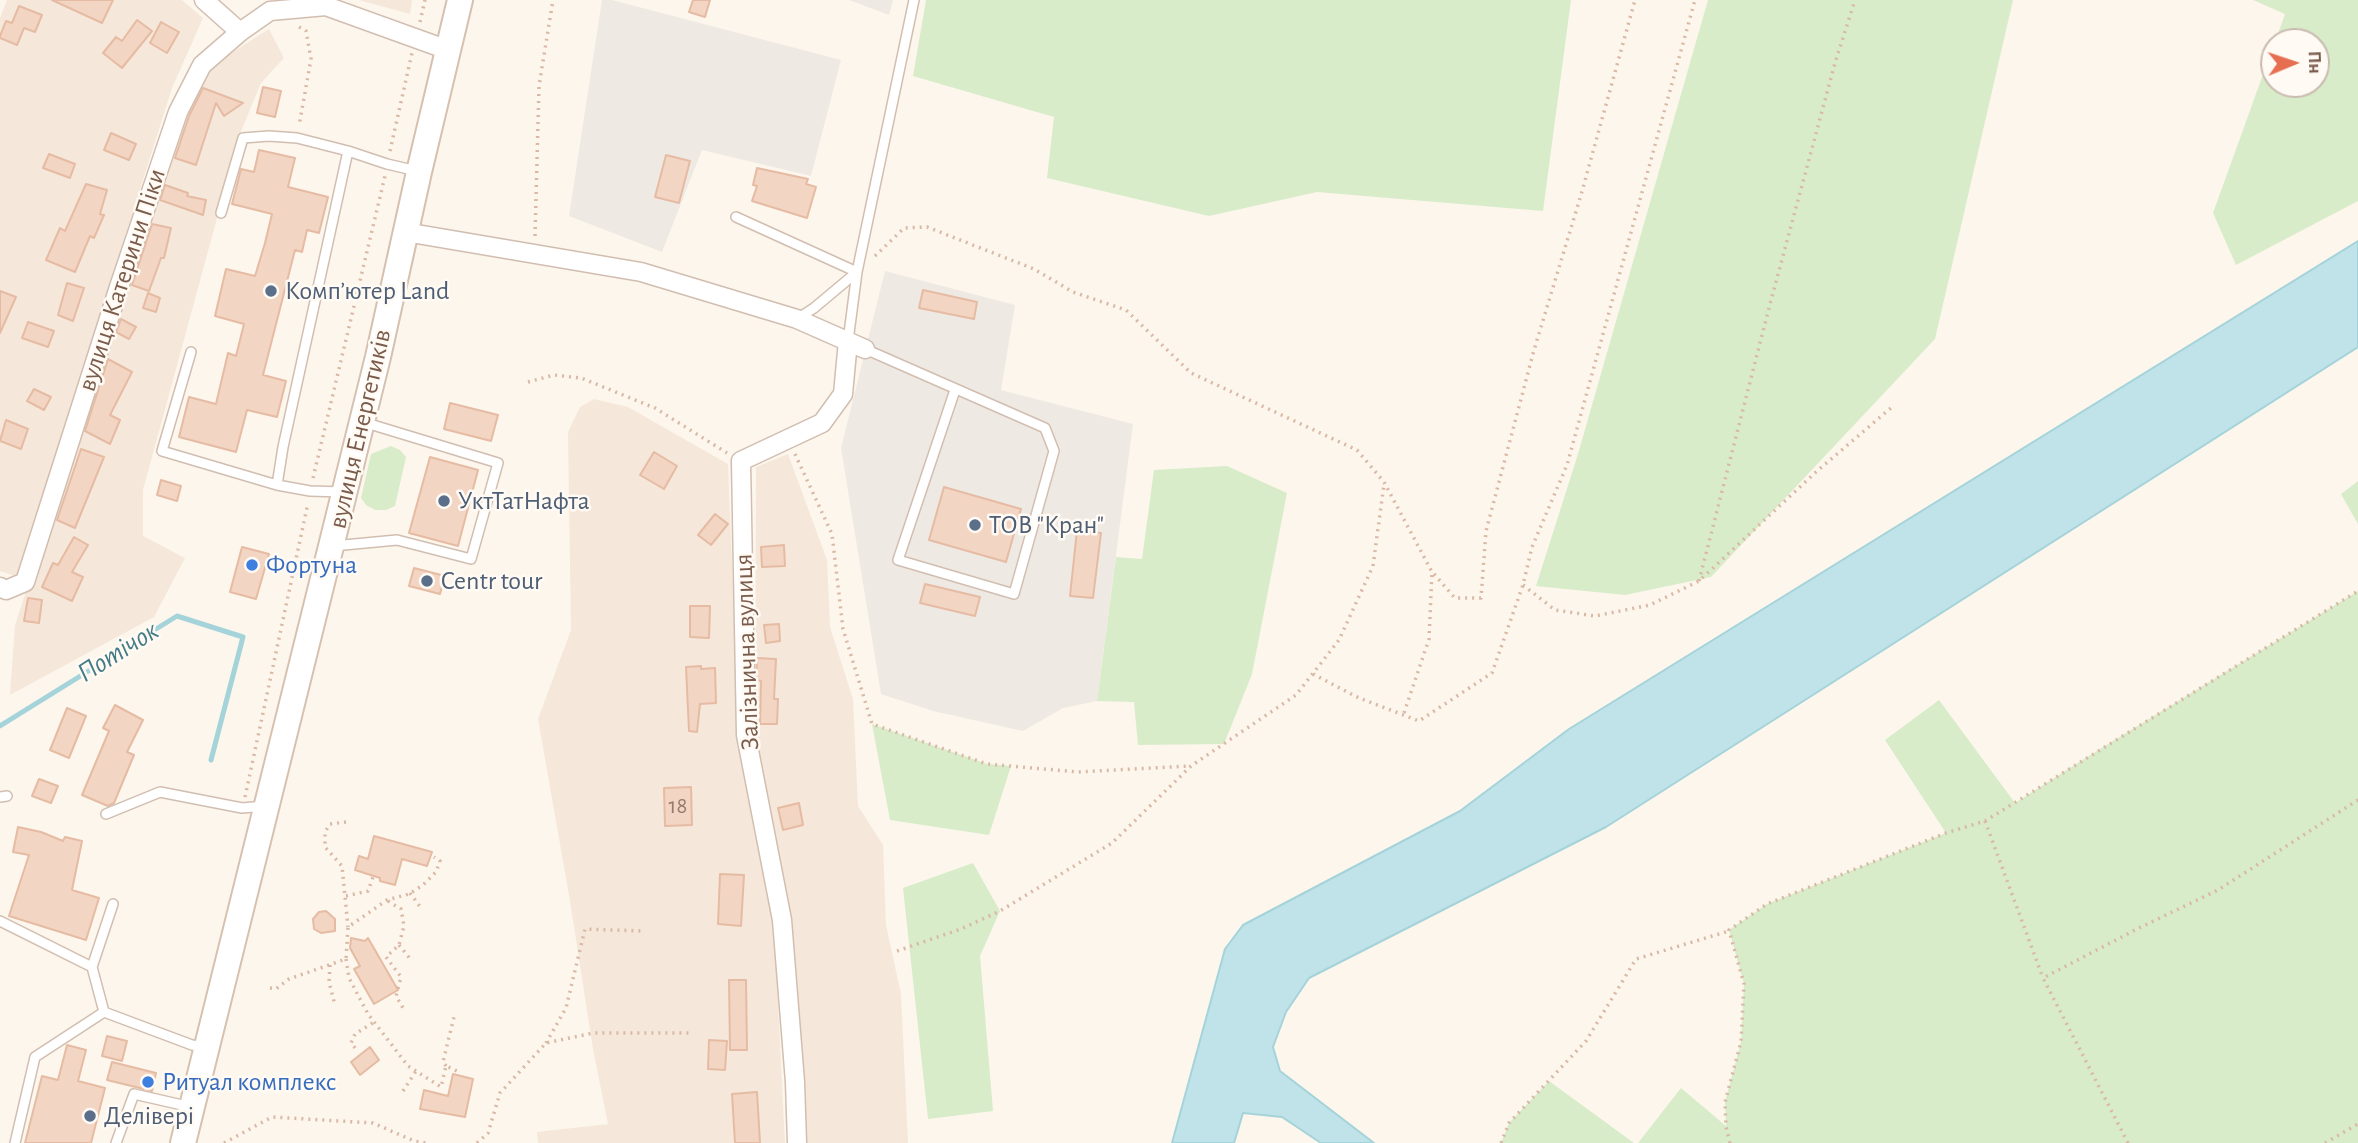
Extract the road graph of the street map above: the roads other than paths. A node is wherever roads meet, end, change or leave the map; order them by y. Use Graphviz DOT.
graph roads {
  1 [pos="204,0"];
  2 [pos="460,0"];
  3 [pos="914,0"];
  4 [pos="269,6"];
  5 [pos="240,32"];
  6 [pos="448,50"];
  7 [pos="348,151"];
  8 [pos="419,172"];
  9 [pos="221,213"];
  10 [pos="736,217"];
  11 [pos="405,232"];
  12 [pos="857,272"];
  13 [pos="797,318"];
  14 [pos="856,345"];
  15 [pos="191,352"];
  16 [pos="955,390"];
  17 [pos="361,422"];
  18 [pos="277,485"];
  19 [pos="345,492"];
  20 [pos="332,546"];
  21 [pos="0,587"];
  22 [pos="254,807"];
  23 [pos="106,814"];
  24 [pos="114,904"];
  25 [pos="0,921"];
  26 [pos="93,967"];
  27 [pos="104,1012"];
  28 [pos="207,1047"];
  29 [pos="193,1108"];
  30 [pos="15,1143"];
  31 [pos="116,1143"];
  32 [pos="183,1143"];
  33 [pos="797,1143"];
  1 -- 5 [label="street"];
  2 -- 6 [label="main road, вулиця Енергетиків"];
  3 -- 12 [label="lane"];
  4 -- 5 [label="street, вулиця Катерини Піки"];
  4 -- 6 [label="street"];
  5 -- 21 [label="street, вулиця Катерини Піки"];
  6 -- 8 [label="main road, вулиця Енергетиків"];
  7 -- 8 [label="lane"];
  7 -- 9 [label="lane"];
  7 -- 18 [label="lane"];
  8 -- 11 [label="main road, вулиця Енергетиків"];
  10 -- 12 [label="lane"];
  11 -- 13 [label="street"];
  11 -- 17 [label="main road, вулиця Енергетиків"];
  12 -- 13 [label="lane"];
  12 -- 14 [label="lane"];
  13 -- 14 [label="street"];
  14 -- 16 [label="lane"];
  14 -- 33 [label="street, Залізнична вулиця"];
  15 -- 18 [label="lane"];
  16 -- 16 [label="lane"];
  17 -- 19 [label="main road, вулиця Енергетиків"];
  17 -- 20 [label="lane"];
  18 -- 19 [label="lane"];
  19 -- 20 [label="main road, вулиця Енергетиків"];
  20 -- 22 [label="main road, вулиця Енергетиків"];
  22 -- 23 [label="lane"];
  22 -- 28 [label="main road, вулиця Енергетиків"];
  24 -- 26 [label="lane"];
  25 -- 26 [label="lane"];
  26 -- 27 [label="lane"];
  27 -- 28 [label="lane"];
  27 -- 30 [label="lane"];
  28 -- 29 [label="main road, вулиця Енергетиків"];
  29 -- 31 [label="lane"];
  29 -- 32 [label="main road, вулиця Енергетиків"];
}
